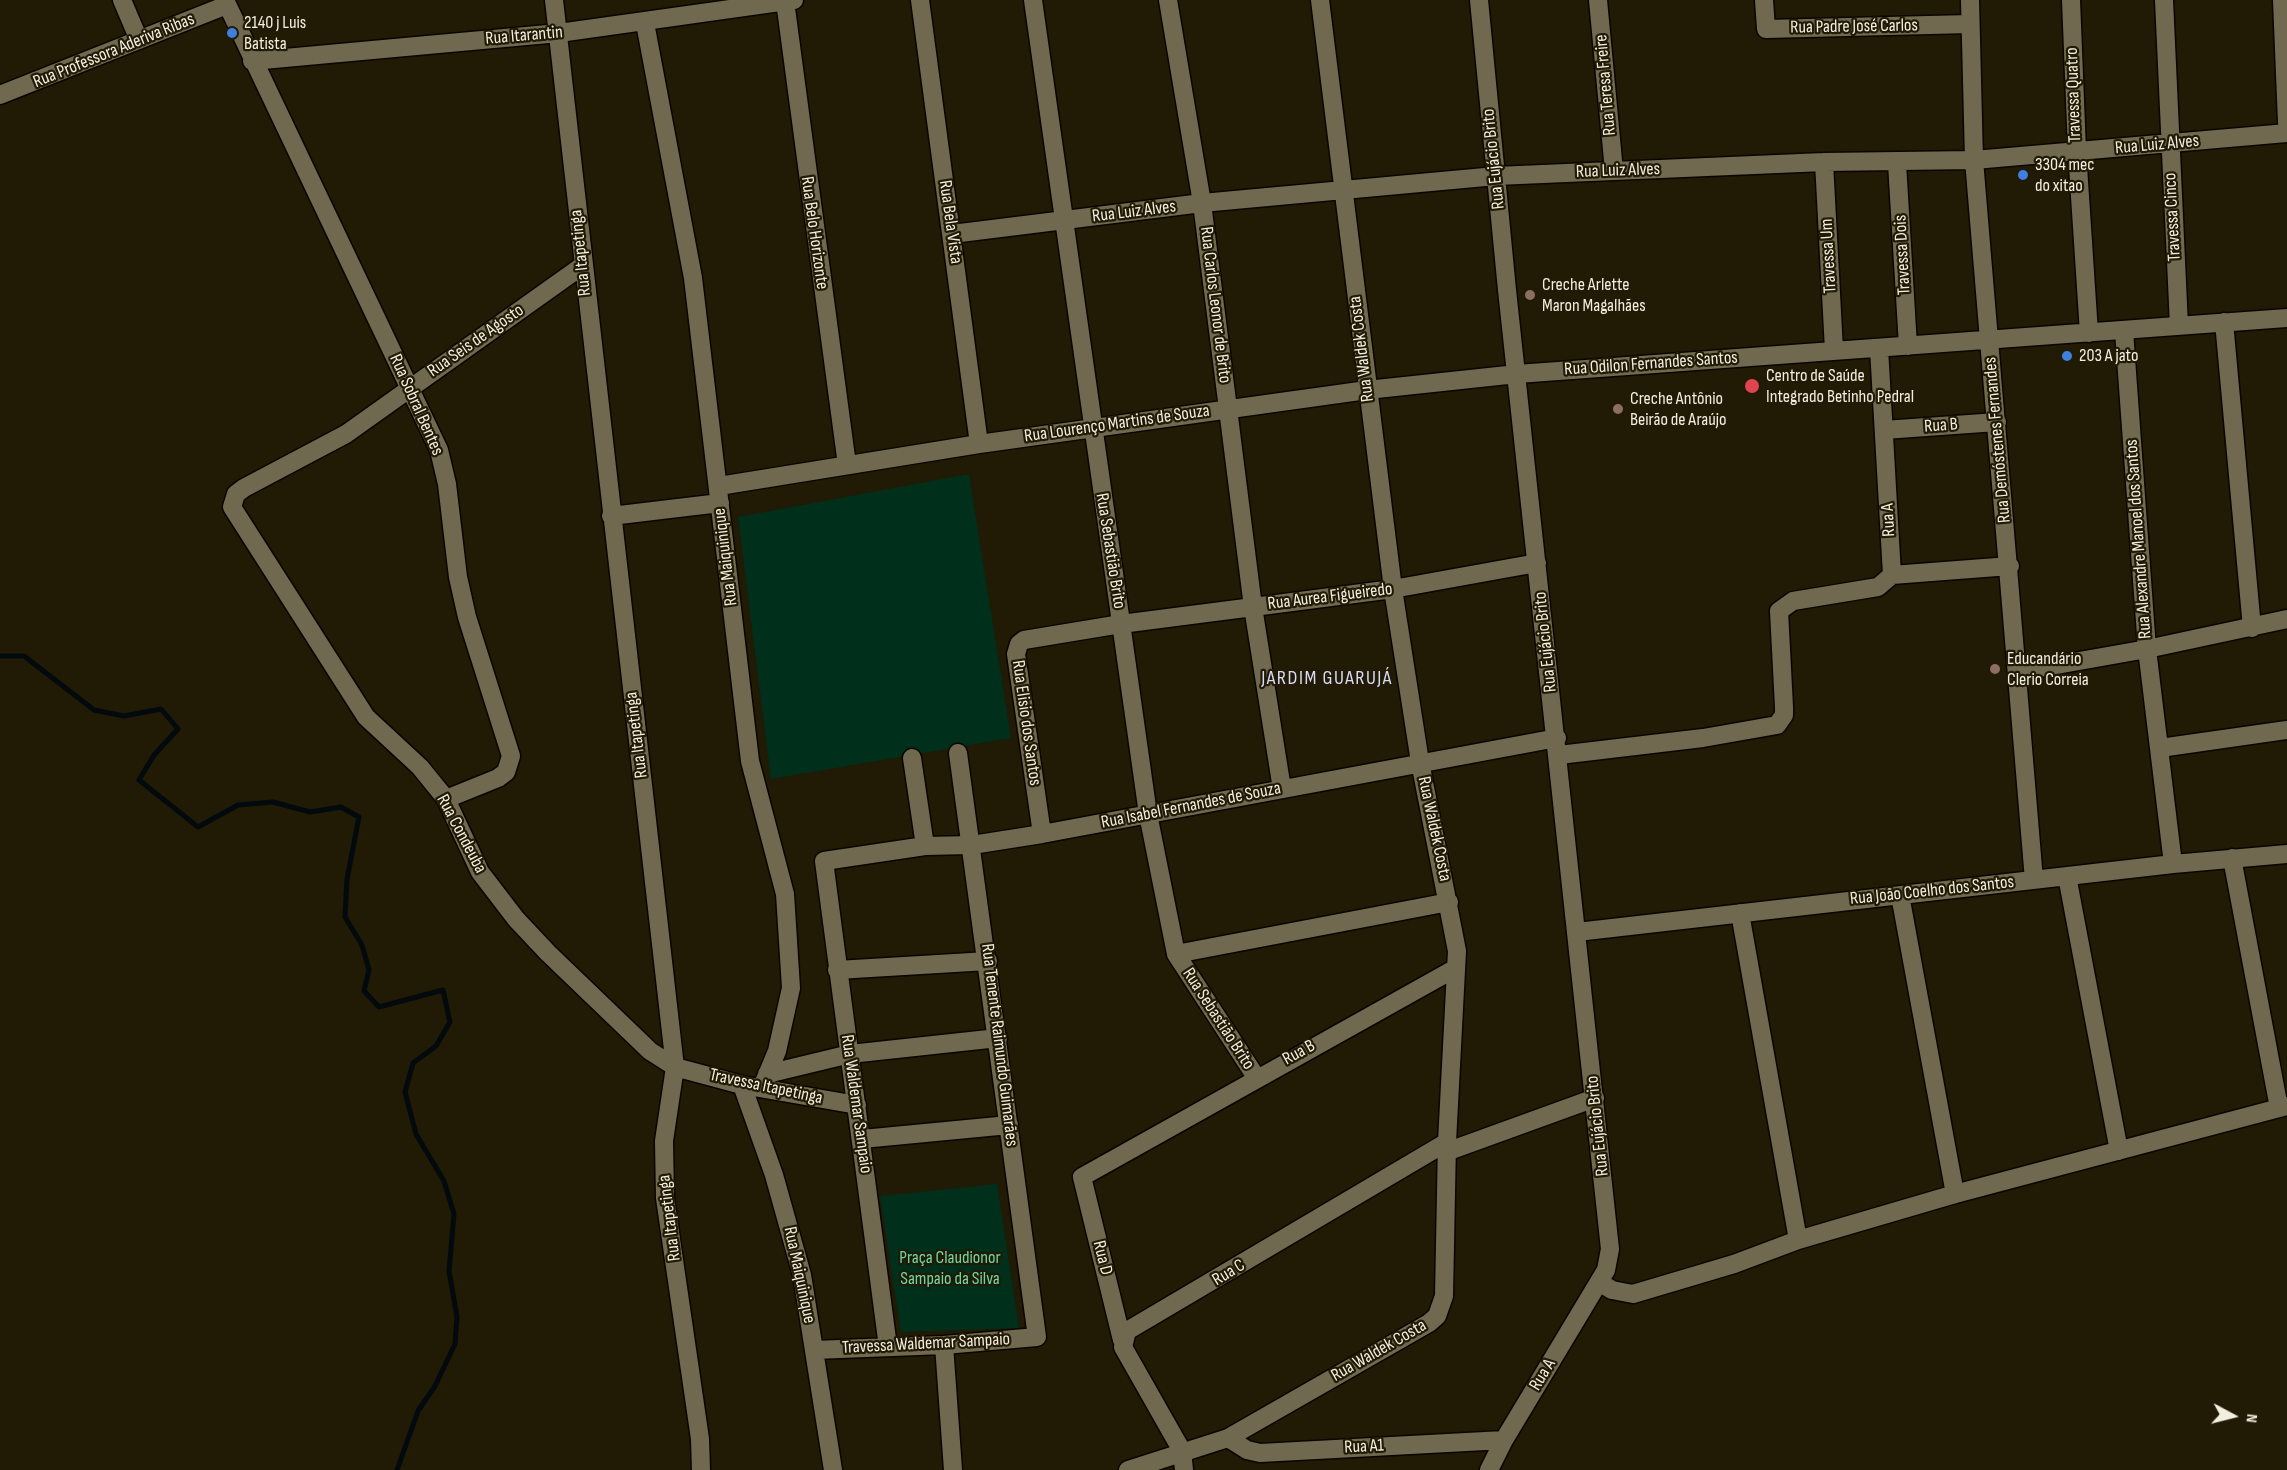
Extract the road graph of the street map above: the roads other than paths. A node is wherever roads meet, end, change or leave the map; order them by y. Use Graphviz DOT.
graph roads {
  1 [pos="122,0"];
  2 [pos="554,0"];
  3 [pos="920,0"];
  4 [pos="1033,0"];
  5 [pos="1168,0"];
  6 [pos="1320,0"];
  7 [pos="1479,0"];
  8 [pos="1598,0"];
  9 [pos="1764,0"];
  10 [pos="1970,0"];
  11 [pos="2071,0"];
  12 [pos="2164,0"];
  13 [pos="2282,0"];
  14 [pos="790,1"];
  15 [pos="226,2"];
  16 [pos="645,23"];
  17 [pos="1970,24"];
  18 [pos="559,33"];
  19 [pos="139,40"];
  20 [pos="252,61"];
  21 [pos="0,96"];
  22 [pos="2287,123"];
  23 [pos="2287,133"];
  24 [pos="2169,144"];
  25 [pos="2077,151"];
  26 [pos="1974,160"];
  27 [pos="1824,162"];
  28 [pos="1897,163"];
  29 [pos="1614,171"];
  30 [pos="1496,176"];
  31 [pos="1343,190"];
  32 [pos="1202,204"];
  33 [pos="1064,221"];
  34 [pos="952,234"];
  35 [pos="582,266"];
  36 [pos="2287,318"];
  37 [pos="2224,322"];
  38 [pos="2179,326"];
  39 [pos="2124,330"];
  40 [pos="2089,333"];
  41 [pos="1989,340"];
  42 [pos="1908,346"];
  43 [pos="1879,348"];
  44 [pos="1834,350"];
  45 [pos="1517,374"];
  46 [pos="409,388"];
  47 [pos="1367,390"];
  48 [pos="1229,409"];
  49 [pos="1997,423"];
  50 [pos="1092,427"];
  51 [pos="1884,430"];
  52 [pos="979,444"];
  53 [pos="847,465"];
  54 [pos="719,495"];
  55 [pos="611,516"];
  56 [pos="236,517"];
  57 [pos="1537,563"];
  58 [pos="2010,566"];
  59 [pos="1892,575"];
  60 [pos="1393,589"];
  61 [pos="1253,607"];
  62 [pos="2287,619"];
  63 [pos="1121,624"];
  64 [pos="2252,628"];
  65 [pos="2148,649"];
  66 [pos="2017,672"];
  67 [pos="2287,730"];
  68 [pos="1558,746"];
  69 [pos="2160,748"];
  70 [pos="958,753"];
  71 [pos="912,758"];
  72 [pos="1419,762"];
  73 [pos="1282,789"];
  74 [pos="446,799"];
  75 [pos="1148,814"];
  76 [pos="1042,834"];
  77 [pos="972,845"];
  78 [pos="926,846"];
  79 [pos="2287,854"];
  80 [pos="2232,858"];
  81 [pos="824,861"];
  82 [pos="2173,864"];
  83 [pos="2067,876"];
  84 [pos="2034,879"];
  85 [pos="1900,895"];
  86 [pos="1449,902"];
  87 [pos="1740,913"];
  88 [pos="1577,932"];
  89 [pos="1176,954"];
  90 [pos="988,962"];
  91 [pos="1456,968"];
  92 [pos="837,970"];
  93 [pos="998,1038"];
  94 [pos="850,1054"];
  95 [pos="675,1067"];
  96 [pos="1256,1077"];
  97 [pos="765,1081"];
  98 [pos="742,1085"];
  99 [pos="1595,1098"];
  100 [pos="857,1105"];
  101 [pos="2283,1107"];
  102 [pos="1009,1125"];
  103 [pos="862,1139"];
  104 [pos="1446,1147"];
  105 [pos="2119,1151"];
  106 [pos="1082,1177"];
  107 [pos="1955,1194"];
  108 [pos="1798,1240"];
  109 [pos="1599,1282"];
  110 [pos="1037,1337"];
  111 [pos="1122,1340"];
  112 [pos="944,1345"];
  113 [pos="888,1347"];
  114 [pos="814,1350"];
  115 [pos="1228,1438"];
  116 [pos="1504,1440"];
  117 [pos="1182,1451"];
  118 [pos="701,1470"];
  119 [pos="833,1470"];
  120 [pos="953,1470"];
  121 [pos="1128,1470"];
  122 [pos="1184,1470"];
  123 [pos="1490,1470"];
  1 -- 19 [label="street"];
  2 -- 18 [label="street, Rua Itapetinga"];
  3 -- 34 [label="street, Rua Bela Vista"];
  4 -- 33 [label="street, Rua Sebastião Brito"];
  5 -- 32 [label="street, Rua Carlos Leonor de Brito"];
  6 -- 31 [label="street, Rua Waldek Costa"];
  7 -- 30 [label="street, Rua Eujácio Brito"];
  8 -- 29 [label="street, Rua Teresa Freire"];
  9 -- 17 [label="street, Rua Padre José Carlos"];
  10 -- 17 [label="street, Rua Demóstenes Fernandes"];
  11 -- 25 [label="street, Travessa Quatro"];
  12 -- 24 [label="street, Travessa Cinco"];
  13 -- 22 [label="street"];
  14 -- 16 [label="street, Rua Itarantin"];
  14 -- 53 [label="street, Rua Belo Horizonte"];
  15 -- 19 [label="street, Rua Professora Aderiva Ribas"];
  15 -- 20 [label="street, Rua Sobral Bentes"];
  16 -- 18 [label="street, Rua Itarantin"];
  16 -- 54 [label="street, Rua Maiquinique"];
  17 -- 26 [label="street, Rua Demóstenes Fernandes"];
  18 -- 20 [label="street, Rua Itarantin"];
  18 -- 35 [label="street, Rua Itapetinga"];
  19 -- 21 [label="street, Rua Professora Aderiva Ribas"];
  20 -- 46 [label="street, Rua Sobral Bentes"];
  23 -- 24 [label="street, Rua Luiz Alves"];
  24 -- 25 [label="street, Rua Luiz Alves"];
  24 -- 38 [label="street, Travessa Cinco"];
  25 -- 26 [label="street, Rua Luiz Alves"];
  25 -- 40 [label="street, Travessa Quatro"];
  26 -- 28 [label="street, Rua Luiz Alves"];
  26 -- 41 [label="street, Rua Demóstenes Fernandes"];
  27 -- 28 [label="street, Rua Luiz Alves"];
  27 -- 29 [label="street, Rua Luiz Alves"];
  27 -- 44 [label="street, Travessa Um"];
  28 -- 42 [label="street, Travessa Dois"];
  29 -- 30 [label="street, Rua Luiz Alves"];
  30 -- 31 [label="street, Rua Luiz Alves"];
  30 -- 45 [label="street, Rua Eujácio Brito"];
  31 -- 32 [label="street, Rua Luiz Alves"];
  31 -- 47 [label="street, Rua Waldek Costa"];
  32 -- 33 [label="street, Rua Luiz Alves"];
  32 -- 48 [label="street, Rua Carlos Leonor de Brito"];
  33 -- 34 [label="street, Rua Luiz Alves"];
  33 -- 50 [label="street, Rua Sebastião Brito"];
  34 -- 52 [label="street, Rua Bela Vista"];
  35 -- 46 [label="street, Rua Seis de Agosto"];
  35 -- 55 [label="street, Rua Itapetinga"];
  36 -- 37 [label="street, Rua Odilon Fernandes Santos"];
  37 -- 38 [label="street, Rua Odilon Fernandes Santos"];
  37 -- 64 [label="street"];
  38 -- 39 [label="street, Rua Odilon Fernandes Santos"];
  39 -- 40 [label="street, Rua Odilon Fernandes Santos"];
  39 -- 65 [label="street, Rua Alexandre Manoel dos Santos"];
  40 -- 41 [label="street, Rua Odilon Fernandes Santos"];
  41 -- 42 [label="street, Rua Odilon Fernandes Santos"];
  41 -- 49 [label="street, Rua Demóstenes Fernandes"];
  42 -- 43 [label="street, Rua Odilon Fernandes Santos"];
  43 -- 44 [label="street, Rua Odilon Fernandes Santos"];
  43 -- 51 [label="street, Rua A"];
  44 -- 45 [label="street, Rua Odilon Fernandes Santos"];
  45 -- 47 [label="street, Rua Lourenço Martins de Souza"];
  45 -- 57 [label="street, Rua Eujácio Brito"];
  46 -- 56 [label="street, Rua Seis de Agosto"];
  46 -- 74 [label="street, Rua Sobral Bentes"];
  47 -- 48 [label="street, Rua Lourenço Martins de Souza"];
  47 -- 60 [label="street, Rua Waldek Costa"];
  48 -- 50 [label="street, Rua Lourenço Martins de Souza"];
  48 -- 61 [label="street, Rua Carlos Leonor de Brito"];
  49 -- 51 [label="street, Rua B"];
  49 -- 58 [label="street, Rua Demóstenes Fernandes"];
  50 -- 52 [label="street, Rua Lourenço Martins de Souza"];
  50 -- 63 [label="street, Rua Sebastião Brito"];
  51 -- 59 [label="street, Rua A"];
  52 -- 53 [label="street, Rua Lourenço Martins de Souza"];
  53 -- 54 [label="street, Rua Lourenço Martins de Souza"];
  54 -- 55 [label="street, Rua Lourenço Martins de Souza"];
  54 -- 97 [label="street, Rua Maiquinique"];
  55 -- 95 [label="street, Rua Itapetinga"];
  56 -- 74 [label="street, Rua Condeuba"];
  57 -- 60 [label="street, Rua Aurea Figueiredo"];
  57 -- 68 [label="street, Rua Eujácio Brito"];
  58 -- 59 [label="street"];
  58 -- 66 [label="street, Rua Demóstenes Fernandes"];
  59 -- 68 [label="street, Rua Isabel Fernandes de Souza"];
  60 -- 61 [label="street, Rua Aurea Figueiredo"];
  60 -- 72 [label="street, Rua Waldek Costa"];
  61 -- 63 [label="street, Rua Aurea Figueiredo"];
  61 -- 73 [label="street, Rua Carlos Leonor de Brito"];
  62 -- 64 [label="street"];
  63 -- 75 [label="street, Rua Sebastião Brito"];
  63 -- 76 [label="street, Rua Elisio dos Santos"];
  64 -- 65 [label="street"];
  65 -- 66 [label="street"];
  65 -- 69 [label="street, Rua Alexandre Manoel dos Santos"];
  66 -- 84 [label="street, Rua Demóstenes Fernandes"];
  67 -- 69 [label="street"];
  68 -- 72 [label="street, Rua Isabel Fernandes de Souza"];
  68 -- 88 [label="street, Rua Eujácio Brito"];
  69 -- 82 [label="street, Rua Alexandre Manoel dos Santos"];
  70 -- 77 [label="street, Rua Tenente Raimundo Guimarães"];
  71 -- 78 [label="street"];
  72 -- 73 [label="street, Rua Isabel Fernandes de Souza"];
  72 -- 86 [label="street, Rua Waldek Costa"];
  73 -- 75 [label="street, Rua Isabel Fernandes de Souza"];
  74 -- 95 [label="street, Rua Condeuba"];
  75 -- 76 [label="street, Rua Isabel Fernandes de Souza"];
  75 -- 89 [label="street, Rua Sebastião Brito"];
  76 -- 77 [label="street, Rua Isabel Fernandes de Souza"];
  77 -- 78 [label="street, Rua Isabel Fernandes de Souza"];
  77 -- 90 [label="street, Rua Tenente Raimundo Guimarães"];
  78 -- 81 [label="street, Rua Isabel Fernandes de Souza"];
  79 -- 80 [label="street, Rua João Coelho dos Santos"];
  80 -- 82 [label="street, Rua João Coelho dos Santos"];
  80 -- 101 [label="street"];
  81 -- 92 [label="street, Rua Waldemar Sampaio"];
  82 -- 83 [label="street, Rua João Coelho dos Santos"];
  83 -- 84 [label="street, Rua João Coelho dos Santos"];
  83 -- 105 [label="street"];
  84 -- 85 [label="street, Rua João Coelho dos Santos"];
  85 -- 87 [label="street, Rua João Coelho dos Santos"];
  85 -- 107 [label="street"];
  86 -- 89 [label="street"];
  86 -- 91 [label="street, Rua Waldek Costa"];
  87 -- 88 [label="street, Rua João Coelho dos Santos"];
  87 -- 108 [label="street"];
  88 -- 99 [label="street, Rua Eujácio Brito"];
  89 -- 96 [label="street, Rua Sebastião Brito"];
  90 -- 92 [label="street"];
  90 -- 93 [label="street, Rua Tenente Raimundo Guimarães"];
  91 -- 96 [label="street, Rua B"];
  91 -- 104 [label="street, Rua Waldek Costa"];
  92 -- 94 [label="street, Rua Waldemar Sampaio"];
  93 -- 94 [label="street"];
  93 -- 102 [label="street, Rua Tenente Raimundo Guimarães"];
  94 -- 97 [label="street"];
  94 -- 100 [label="street, Rua Waldemar Sampaio"];
  95 -- 98 [label="street, Travessa Itapetinga"];
  95 -- 118 [label="street, Rua Itapetinga"];
  96 -- 106 [label="street, Rua B"];
  97 -- 98 [label="street, Travessa Itapetinga"];
  97 -- 100 [label="street, Travessa Itapetinga"];
  98 -- 114 [label="street, Rua Maiquinique"];
  99 -- 104 [label="street, Rua C"];
  99 -- 109 [label="street, Rua Eujácio Brito"];
  100 -- 103 [label="street, Rua Waldemar Sampaio"];
  101 -- 105 [label="street"];
  102 -- 103 [label="street"];
  102 -- 110 [label="street, Rua Tenente Raimundo Guimarães"];
  103 -- 113 [label="street, Rua Waldemar Sampaio"];
  104 -- 111 [label="street, Rua C"];
  104 -- 115 [label="street, Rua Waldek Costa"];
  105 -- 107 [label="street"];
  106 -- 111 [label="street, Rua D"];
  107 -- 108 [label="street"];
  108 -- 109 [label="street"];
  109 -- 116 [label="street, Rua A"];
  110 -- 112 [label="street, Travessa Waldemar Sampaio"];
  111 -- 117 [label="street"];
  112 -- 113 [label="street, Travessa Waldemar Sampaio"];
  112 -- 120 [label="street"];
  113 -- 114 [label="street, Travessa Waldemar Sampaio"];
  114 -- 119 [label="street, Rua Maiquinique"];
  115 -- 116 [label="street, Rua A1"];
  115 -- 117 [label="street, Rua Waldek Costa"];
  116 -- 123 [label="street, Rua A"];
  117 -- 121 [label="street, Rua Waldek Costa"];
  117 -- 122 [label="street"];
}
